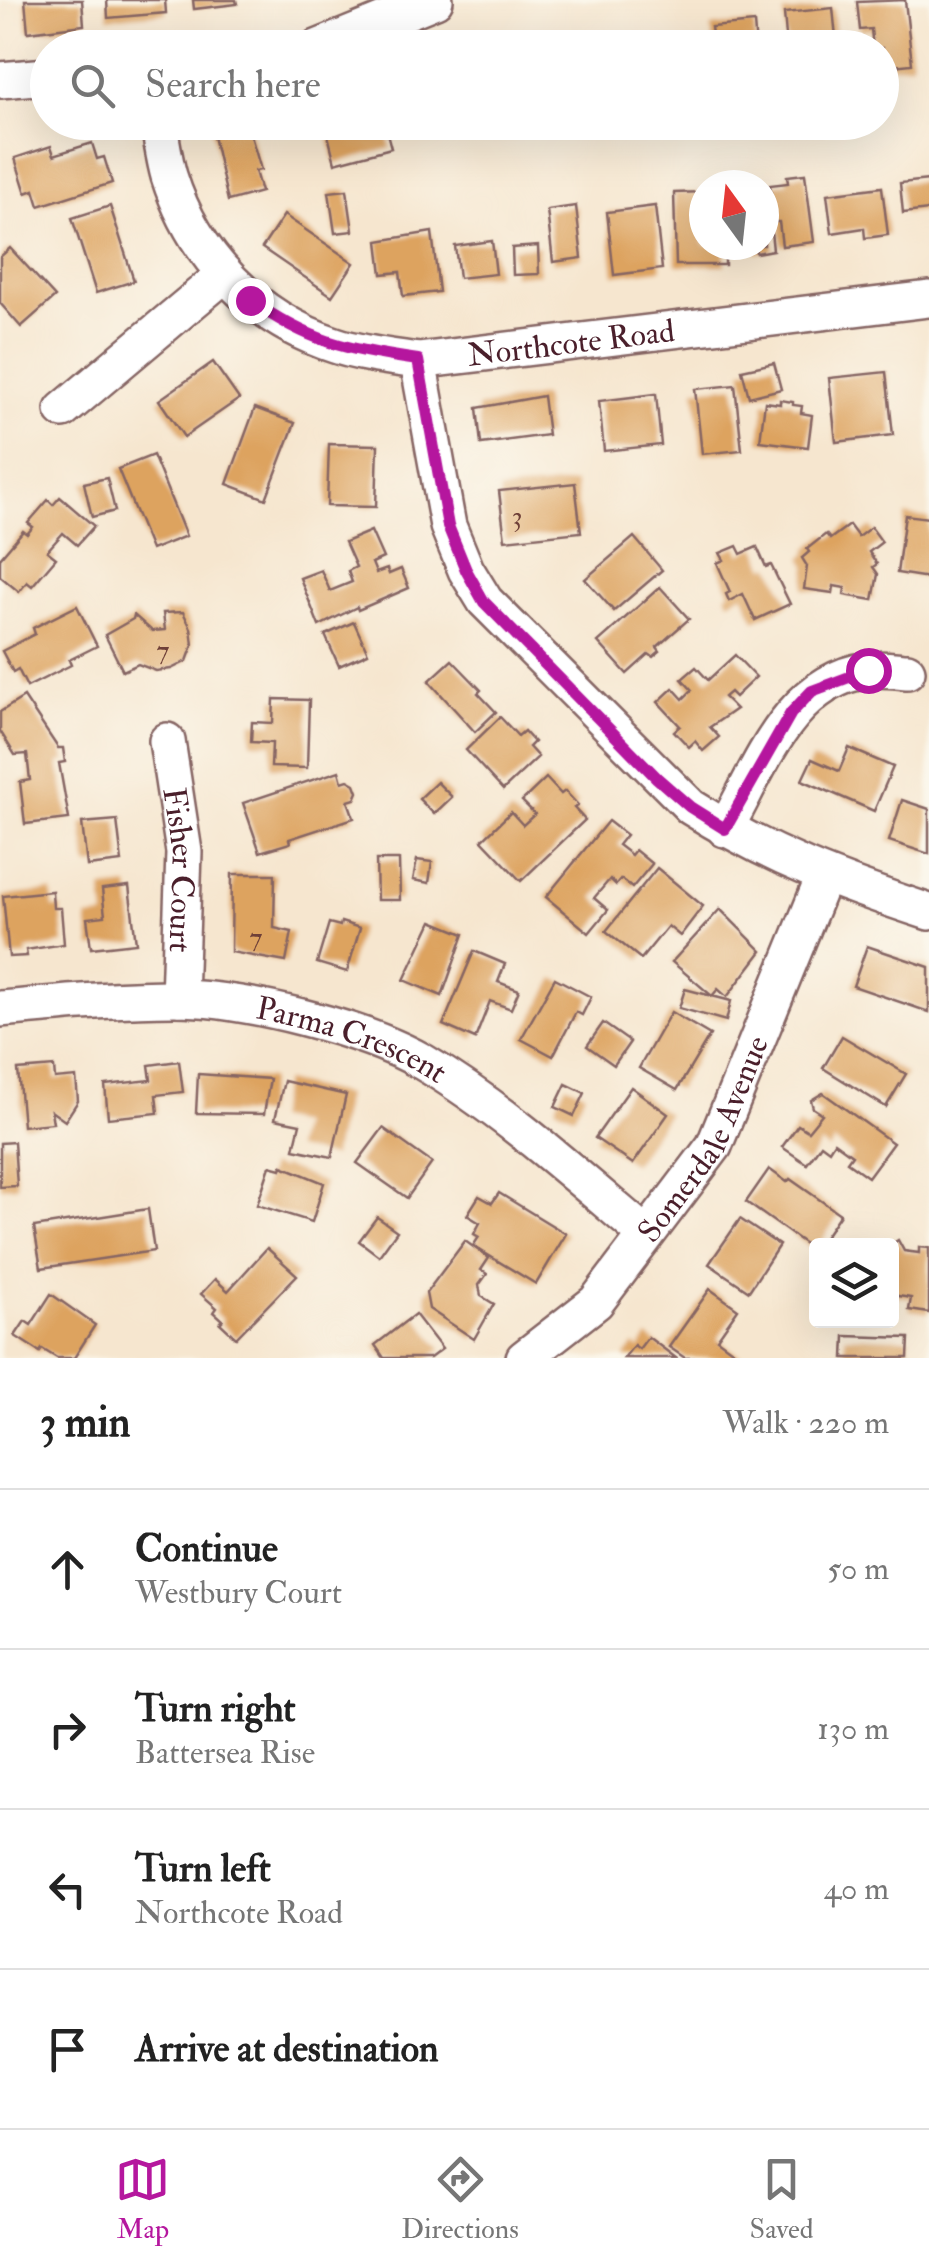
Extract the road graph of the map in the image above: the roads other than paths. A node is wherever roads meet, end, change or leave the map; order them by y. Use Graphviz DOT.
graph roads {
  1 [pos="436,0"];
  2 [pos="362,30"];
  3 [pos="30,78"];
  4 [pos="0,80"];
  5 [pos="161,140"];
  6 [pos="225,274"];
  7 [pos="929,299"];
  8 [pos="418,360"];
  9 [pos="63,410"];
  10 [pos="907,671"];
  11 [pos="167,741"];
  12 [pos="725,829"];
  13 [pos="824,877"];
  14 [pos="929,912"];
  15 [pos="180,998"];
  16 [pos="0,1009"];
  17 [pos="645,1234"];
  18 [pos="524,1358"];
  1 -- 2 [label="street"];
  3 -- 4 [label="street"];
  5 -- 6 [label="street, Northcote Road"];
  6 -- 8 [label="street, Northcote Road"];
  6 -- 9 [label="street"];
  7 -- 8 [label="street, Northcote Road"];
  8 -- 12 [label="street"];
  10 -- 12 [label="street"];
  11 -- 15 [label="street, Fisher Court"];
  12 -- 13 [label="street"];
  13 -- 14 [label="street"];
  13 -- 17 [label="street, Somerdale Avenue"];
  15 -- 16 [label="street, Parma Crescent"];
  15 -- 17 [label="street, Parma Crescent"];
  17 -- 18 [label="street, Somerdale Avenue"];
}
